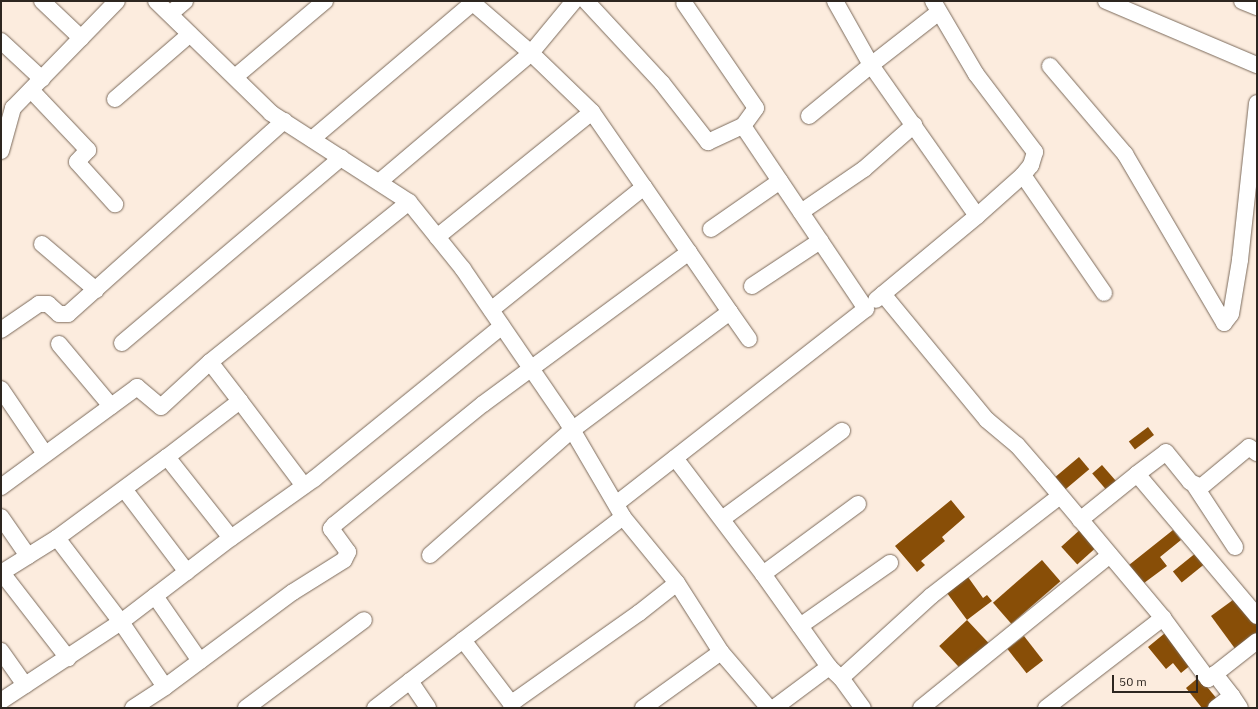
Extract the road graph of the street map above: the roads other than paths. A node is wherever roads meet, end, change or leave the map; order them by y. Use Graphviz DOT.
graph roads {
  1 [pos="42,1"];
  2 [pos="117,1"];
  3 [pos="156,1"];
  4 [pos="185,1"];
  5 [pos="325,1"];
  6 [pos="574,1"];
  7 [pos="586,1"];
  8 [pos="835,1"];
  9 [pos="1106,1"];
  10 [pos="1242,1"];
  11 [pos="474,2"];
  12 [pos="684,3"];
  13 [pos="936,6"];
  14 [pos="1257,7"];
  15 [pos="170,14"];
  16 [pos="190,34"];
  17 [pos="81,38"];
  18 [pos="1,41"];
  19 [pos="531,53"];
  20 [pos="871,65"];
  21 [pos="1257,65"];
  22 [pos="1050,66"];
  23 [pos="235,78"];
  24 [pos="36,84"];
  25 [pos="115,99"];
  26 [pos="1257,103"];
  27 [pos="592,112"];
  28 [pos="6,113"];
  29 [pos="809,116"];
  30 [pos="284,121"];
  31 [pos="914,125"];
  32 [pos="743,126"];
  33 [pos="312,139"];
  34 [pos="1,151"];
  35 [pos="341,158"];
  36 [pos="1023,175"];
  37 [pos="780,181"];
  38 [pos="379,182"];
  39 [pos="644,187"];
  40 [pos="409,202"];
  41 [pos="115,204"];
  42 [pos="800,212"];
  43 [pos="977,216"];
  44 [pos="711,229"];
  45 [pos="437,236"];
  46 [pos="820,241"];
  47 [pos="42,244"];
  48 [pos="689,252"];
  49 [pos="752,286"];
  50 [pos="96,290"];
  51 [pos="1104,293"];
  52 [pos="883,294"];
  53 [pos="866,309"];
  54 [pos="491,310"];
  55 [pos="730,312"];
  56 [pos="502,326"];
  57 [pos="1,330"];
  58 [pos="749,339"];
  59 [pos="59,344"];
  60 [pos="122,344"];
  61 [pos="210,362"];
  62 [pos="531,370"];
  63 [pos="1,389"];
  64 [pos="240,401"];
  65 [pos="111,406"];
  66 [pos="572,430"];
  67 [pos="842,431"];
  68 [pos="1257,453"];
  69 [pos="45,454"];
  70 [pos="167,457"];
  71 [pos="675,458"];
  72 [pos="1137,474"];
  73 [pos="304,486"];
  74 [pos="1195,486"];
  75 [pos="1,487"];
  76 [pos="124,489"];
  77 [pos="1060,496"];
  78 [pos="858,504"];
  79 [pos="619,510"];
  80 [pos="1,517"];
  81 [pos="722,519"];
  82 [pos="1080,520"];
  83 [pos="57,538"];
  84 [pos="231,538"];
  85 [pos="1235,547"];
  86 [pos="430,555"];
  87 [pos="1110,555"];
  88 [pos="28,556"];
  89 [pos="890,563"];
  90 [pos="187,572"];
  91 [pos="1,573"];
  92 [pos="763,574"];
  93 [pos="676,583"];
  94 [pos="155,596"];
  95 [pos="1257,616"];
  96 [pos="1163,618"];
  97 [pos="364,620"];
  98 [pos="121,622"];
  99 [pos="800,626"];
  100 [pos="463,640"];
  101 [pos="1257,641"];
  102 [pos="1,651"];
  103 [pos="721,652"];
  104 [pos="68,658"];
  105 [pos="200,661"];
  106 [pos="829,667"];
  107 [pos="1215,674"];
  108 [pos="841,678"];
  109 [pos="410,681"];
  110 [pos="25,685"];
  111 [pos="165,687"];
  112 [pos="1,701"];
  113 [pos="1236,702"];
  114 [pos="133,708"];
  115 [pos="246,708"];
  116 [pos="375,708"];
  117 [pos="428,708"];
  118 [pos="643,708"];
  119 [pos="769,708"];
  120 [pos="774,708"];
  121 [pos="863,708"];
  122 [pos="921,708"];
  123 [pos="1046,708"];
  124 [pos="1216,708"];
  1 -- 17 [label="street"];
  2 -- 17 [label="street"];
  3 -- 15 [label="street"];
  4 -- 15 [label="street"];
  5 -- 23 [label="street"];
  6 -- 19 [label="street"];
  7 -- 32 [label="street"];
  8 -- 20 [label="street"];
  9 -- 21 [label="street"];
  10 -- 14 [label="street"];
  11 -- 19 [label="street"];
  11 -- 33 [label="street"];
  12 -- 32 [label="street"];
  13 -- 20 [label="street"];
  13 -- 36 [label="street"];
  15 -- 16 [label="street"];
  16 -- 23 [label="street"];
  16 -- 25 [label="street"];
  17 -- 24 [label="street"];
  18 -- 24 [label="street"];
  19 -- 27 [label="street"];
  19 -- 38 [label="street"];
  20 -- 29 [label="street"];
  20 -- 31 [label="street"];
  22 -- 26 [label="street"];
  23 -- 30 [label="street"];
  24 -- 28 [label="street"];
  24 -- 41 [label="street"];
  27 -- 39 [label="street"];
  27 -- 45 [label="street"];
  28 -- 34 [label="street"];
  30 -- 33 [label="street"];
  30 -- 50 [label="street"];
  31 -- 42 [label="street"];
  31 -- 43 [label="street"];
  32 -- 37 [label="street"];
  33 -- 35 [label="street"];
  35 -- 38 [label="street"];
  35 -- 60 [label="street"];
  36 -- 43 [label="street"];
  36 -- 51 [label="street"];
  37 -- 42 [label="street"];
  37 -- 44 [label="street"];
  38 -- 40 [label="street"];
  39 -- 48 [label="street"];
  39 -- 54 [label="street"];
  40 -- 45 [label="street"];
  40 -- 61 [label="street"];
  42 -- 46 [label="street"];
  43 -- 52 [label="street"];
  45 -- 54 [label="street"];
  46 -- 49 [label="street"];
  46 -- 53 [label="street"];
  47 -- 50 [label="street"];
  48 -- 55 [label="street"];
  48 -- 62 [label="street"];
  50 -- 57 [label="street"];
  52 -- 53 [label="street"];
  52 -- 77 [label="street"];
  53 -- 71 [label="street"];
  54 -- 56 [label="street"];
  55 -- 58 [label="street"];
  55 -- 66 [label="street"];
  56 -- 62 [label="street"];
  56 -- 73 [label="street"];
  59 -- 65 [label="street"];
  61 -- 64 [label="street"];
  61 -- 65 [label="street"];
  62 -- 66 [label="street"];
  62 -- 105 [label="street"];
  63 -- 69 [label="street"];
  64 -- 70 [label="street"];
  64 -- 73 [label="street"];
  65 -- 69 [label="street"];
  66 -- 79 [label="street"];
  66 -- 86 [label="street"];
  67 -- 81 [label="street"];
  68 -- 74 [label="street"];
  69 -- 75 [label="street"];
  70 -- 76 [label="street"];
  70 -- 84 [label="street"];
  71 -- 79 [label="street"];
  71 -- 81 [label="street"];
  72 -- 74 [label="street"];
  72 -- 82 [label="street"];
  72 -- 95 [label="street"];
  73 -- 84 [label="street"];
  74 -- 85 [label="street"];
  76 -- 83 [label="street"];
  76 -- 90 [label="street"];
  77 -- 82 [label="street"];
  77 -- 108 [label="street"];
  78 -- 92 [label="street"];
  79 -- 93 [label="street"];
  79 -- 100 [label="street"];
  80 -- 88 [label="street"];
  81 -- 92 [label="street"];
  82 -- 87 [label="street"];
  83 -- 88 [label="street"];
  83 -- 98 [label="street"];
  84 -- 90 [label="street"];
  87 -- 96 [label="street"];
  87 -- 122 [label="street"];
  88 -- 91 [label="street"];
  89 -- 99 [label="street"];
  90 -- 94 [label="street"];
  91 -- 104 [label="street"];
  92 -- 99 [label="street"];
  93 -- 100 [label="street"];
  93 -- 103 [label="street"];
  94 -- 98 [label="street"];
  94 -- 105 [label="street"];
  96 -- 107 [label="street"];
  96 -- 123 [label="street"];
  97 -- 115 [label="street"];
  98 -- 104 [label="street"];
  98 -- 111 [label="street"];
  99 -- 106 [label="street"];
  100 -- 109 [label="street"];
  101 -- 107 [label="street"];
  102 -- 110 [label="street"];
  103 -- 118 [label="street"];
  103 -- 119 [label="street"];
  104 -- 110 [label="street"];
  105 -- 111 [label="street"];
  106 -- 108 [label="street"];
  106 -- 120 [label="street"];
  107 -- 113 [label="street"];
  108 -- 121 [label="street"];
  109 -- 116 [label="street"];
  109 -- 117 [label="street"];
  110 -- 112 [label="street"];
  111 -- 114 [label="street"];
  113 -- 124 [label="street"];
}
